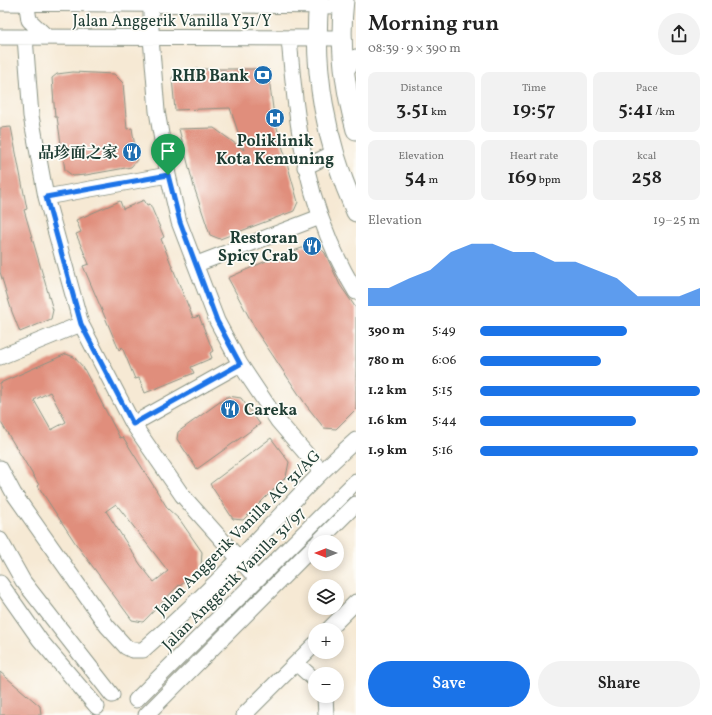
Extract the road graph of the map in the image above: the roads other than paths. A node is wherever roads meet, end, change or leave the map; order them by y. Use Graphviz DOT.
graph roads {
  1 [pos="26,2"];
  2 [pos="151,2"];
  3 [pos="0,3"];
  4 [pos="289,3"];
  5 [pos="319,3"];
  6 [pos="344,3"];
  7 [pos="0,37"];
  8 [pos="25,37"];
  9 [pos="47,37"];
  10 [pos="151,38"];
  11 [pos="289,38"];
  12 [pos="319,38"];
  13 [pos="343,38"];
  14 [pos="351,64"];
  15 [pos="356,130"];
  16 [pos="334,153"];
  17 [pos="305,167"];
  18 [pos="168,175"];
  19 [pos="46,197"];
  20 [pos="356,212"];
  21 [pos="320,217"];
  22 [pos="197,264"];
  23 [pos="356,292"];
  24 [pos="81,324"];
  25 [pos="0,357"];
  26 [pos="240,364"];
  27 [pos="133,424"];
  28 [pos="356,440"];
  29 [pos="0,468"];
  30 [pos="322,471"];
  31 [pos="356,481"];
  32 [pos="356,504"];
  33 [pos="325,535"];
  34 [pos="0,540"];
  35 [pos="308,552"];
  36 [pos="238,559"];
  37 [pos="257,579"];
  38 [pos="0,582"];
  39 [pos="356,602"];
  40 [pos="335,623"];
  41 [pos="308,651"];
  42 [pos="296,663"];
  43 [pos="308,674"];
  44 [pos="112,695"];
  45 [pos="136,700"];
  46 [pos="326,703"];
  47 [pos="95,711"];
  48 [pos="146,715"];
  49 [pos="244,715"];
  50 [pos="326,715"];
  1 -- 2 [label="street"];
  1 -- 3 [label="street"];
  1 -- 9 [label="street"];
  2 -- 4 [label="street"];
  2 -- 10 [label="street"];
  4 -- 5 [label="street"];
  5 -- 6 [label="street"];
  5 -- 12 [label="main road"];
  6 -- 13 [label="main road"];
  7 -- 8 [label="street, Jalan Anggerik Vanilla Y31/Y"];
  8 -- 9 [label="street, Jalan Anggerik Vanilla Y31/Y"];
  8 -- 19 [label="street"];
  9 -- 10 [label="street, Jalan Anggerik Vanilla Y31/Y"];
  10 -- 11 [label="street, Jalan Anggerik Vanilla Y31/Y"];
  10 -- 18 [label="street"];
  11 -- 12 [label="street, Jalan Anggerik Vanilla Y31/Y"];
  11 -- 17 [label="street"];
  12 -- 13 [label="street, Jalan Anggerik Vanilla Y31/Y"];
  12 -- 16 [label="main road"];
  13 -- 14 [label="main road"];
  14 -- 15 [label="main road"];
  16 -- 17 [label="street"];
  16 -- 20 [label="main road"];
  17 -- 21 [label="street"];
  18 -- 19 [label="street"];
  18 -- 22 [label="street"];
  19 -- 24 [label="street"];
  21 -- 22 [label="street"];
  21 -- 23 [label="street"];
  22 -- 26 [label="street"];
  24 -- 25 [label="street"];
  24 -- 27 [label="street"];
  26 -- 27 [label="street"];
  26 -- 30 [label="street"];
  27 -- 36 [label="street"];
  28 -- 30 [label="street, Jalan Anggerik Vanilla AG 31/AG"];
  29 -- 36 [label="street, Jalan Anggerik Vanilla AG 31/AG"];
  30 -- 36 [label="street, Jalan Anggerik Vanilla AG 31/AG"];
  31 -- 37 [label="street, Jalan Anggerik Vanilla 31/97"];
  32 -- 33 [label="street"];
  34 -- 44 [label="street"];
  35 -- 48 [label="street"];
  36 -- 37 [label="street"];
  37 -- 45 [label="street, Jalan Anggerik Vanilla 31/97"];
  38 -- 47 [label="street"];
  39 -- 40 [label="street"];
  41 -- 42 [label="street"];
  42 -- 43 [label="street"];
  42 -- 49 [label="street"];
  44 -- 45 [label="street"];
  44 -- 47 [label="street"];
  45 -- 48 [label="street"];
  46 -- 50 [label="street"];
}
